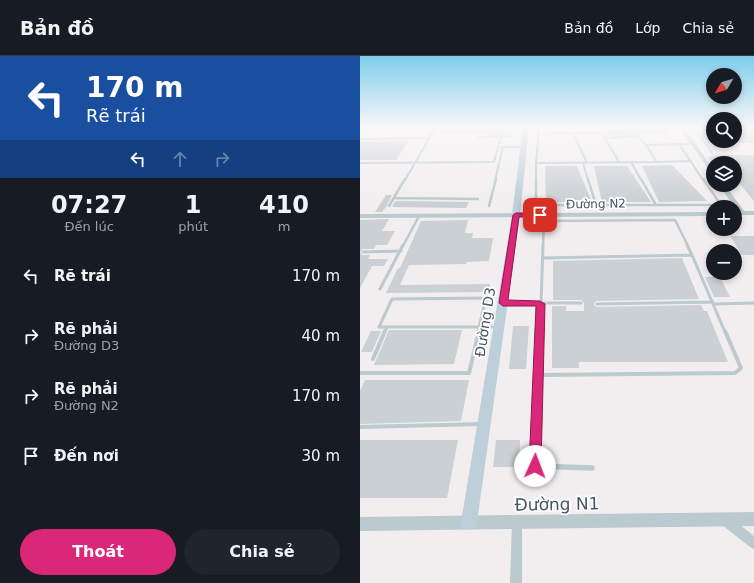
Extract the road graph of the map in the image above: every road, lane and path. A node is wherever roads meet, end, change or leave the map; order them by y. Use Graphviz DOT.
graph roads {
  1 [pos="422,152"];
  2 [pos="497,152"];
  3 [pos="502,152"];
  4 [pos="523,152"];
  5 [pos="537,152"];
  6 [pos="582,152"];
  7 [pos="613,152"];
  8 [pos="650,152"];
  9 [pos="684,152"];
  10 [pos="699,152"];
  11 [pos="691,161"];
  12 [pos="587,162"];
  13 [pos="619,162"];
  14 [pos="631,162"];
  15 [pos="657,162"];
  16 [pos="706,162"];
  17 [pos="360,163"];
  18 [pos="416,163"];
  19 [pos="536,163"];
  20 [pos="583,163"];
  21 [pos="394,198"];
  22 [pos="478,199"];
  23 [pos="596,205"];
  24 [pos="656,205"];
  25 [pos="389,206"];
  26 [pos="490,206"];
  27 [pos="742,213"];
  28 [pos="754,213"];
  29 [pos="706,214"];
  30 [pos="516,215"];
  31 [pos="360,216"];
  32 [pos="419,216"];
  33 [pos="401,251"];
  34 [pos="363,252"];
  35 [pos="692,255"];
  36 [pos="543,258"];
  37 [pos="380,289"];
  38 [pos="503,303"];
  39 [pos="581,303"];
  40 [pos="713,303"];
  41 [pos="754,303"];
  42 [pos="540,304"];
  43 [pos="597,304"];
  44 [pos="478,326"];
  45 [pos="387,327"];
  46 [pos="500,327"];
  47 [pos="373,360"];
  48 [pos="360,373"];
  49 [pos="538,375"];
  50 [pos="484,424"];
  51 [pos="360,427"];
  52 [pos="592,468"];
  53 [pos="754,519"];
  54 [pos="724,520"];
  55 [pos="469,522"];
  56 [pos="517,522"];
  57 [pos="360,524"];
  58 [pos="754,543"];
  59 [pos="516,583"];
  1 -- 18 [label="lane"];
  2 -- 18 [label="lane"];
  3 -- 26 [label="lane"];
  4 -- 30 [label="main road, Đường D3"];
  5 -- 19 [label="lane"];
  6 -- 12 [label="lane"];
  7 -- 13 [label="lane"];
  8 -- 15 [label="lane"];
  9 -- 11 [label="lane"];
  10 -- 16 [label="street"];
  11 -- 15 [label="lane"];
  11 -- 24 [label="lane"];
  12 -- 13 [label="lane"];
  12 -- 20 [label="lane"];
  13 -- 14 [label="lane"];
  14 -- 15 [label="lane"];
  14 -- 24 [label="lane"];
  17 -- 18 [label="lane"];
  18 -- 21 [label="lane"];
  19 -- 20 [label="lane"];
  19 -- 23 [label="lane"];
  20 -- 23 [label="lane"];
  21 -- 22 [label="lane"];
  21 -- 25 [label="lane"];
  23 -- 24 [label="lane"];
  27 -- 28 [label="street"];
  29 -- 30 [label="street, Đường N2"];
  30 -- 32 [label="street, Đường N2"];
  30 -- 38 [label="main road, Đường D3"];
  31 -- 32 [label="street, Đường N2"];
  32 -- 33 [label="lane"];
  33 -- 34 [label="lane"];
  33 -- 37 [label="lane"];
  35 -- 36 [label="lane"];
  35 -- 36 [label="lane"];
  35 -- 40 [label="lane"];
  36 -- 42 [label="lane"];
  38 -- 42 [label="lane"];
  38 -- 46 [label="main road, Đường D3"];
  39 -- 42 [label="lane"];
  40 -- 41 [label="lane"];
  40 -- 43 [label="lane"];
  40 -- 49 [label="lane"];
  42 -- 49 [label="lane"];
  44 -- 45 [label="lane"];
  44 -- 45 [label="lane"];
  44 -- 46 [label="lane"];
  44 -- 48 [label="lane"];
  45 -- 47 [label="lane"];
  46 -- 50 [label="main road, Đường D3"];
  49 -- 52 [label="lane"];
  50 -- 51 [label="lane"];
  50 -- 55 [label="main road, Đường D3"];
  53 -- 54 [label="street, Đường N1"];
  54 -- 56 [label="street, Đường N1"];
  54 -- 58 [label="street"];
  55 -- 56 [label="street, Đường N1"];
  55 -- 57 [label="street, Đường N1"];
  56 -- 59 [label="street"];
}
